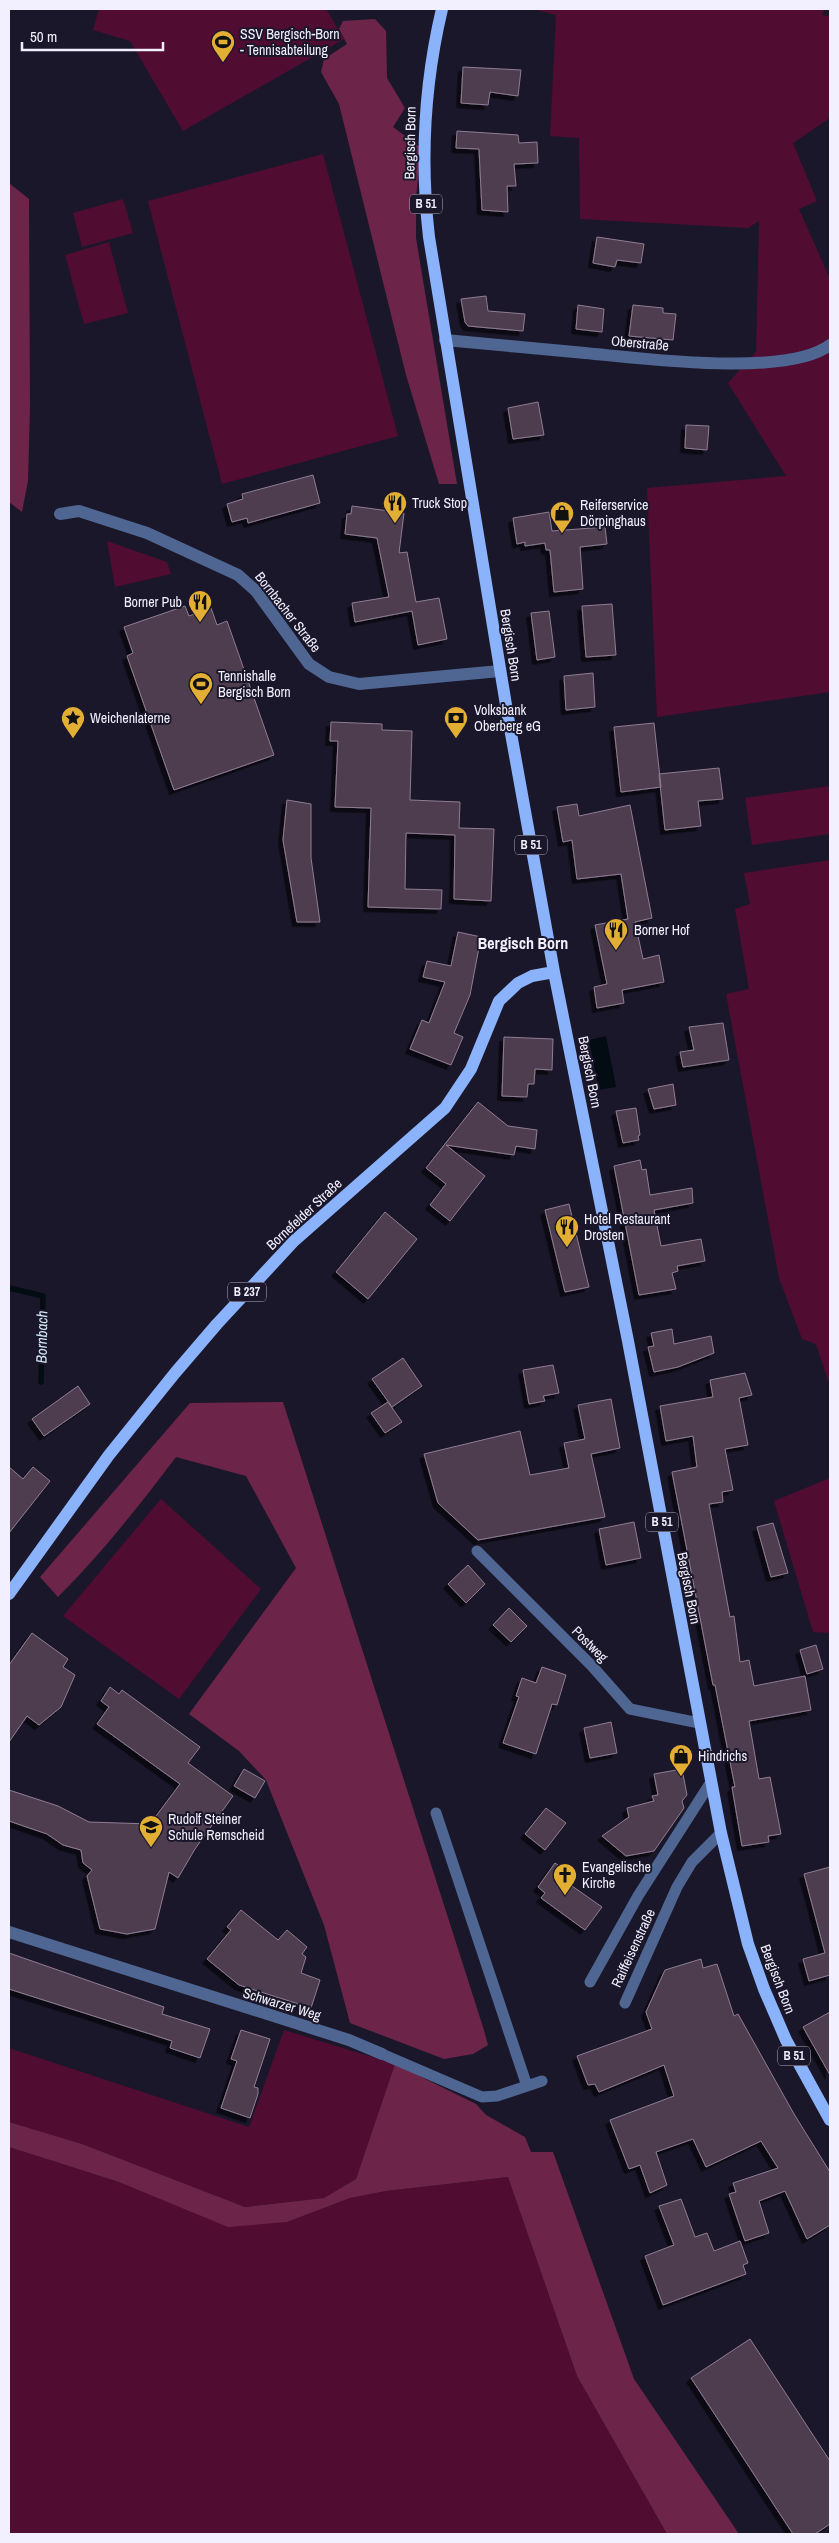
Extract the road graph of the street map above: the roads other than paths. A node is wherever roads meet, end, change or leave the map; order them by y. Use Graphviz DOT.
graph roads {
  1 [pos="442,9"];
  2 [pos="445,340"];
  3 [pos="830,345"];
  4 [pos="60,514"];
  5 [pos="500,671"];
  6 [pos="554,972"];
  7 [pos="477,1551"];
  8 [pos="9,1594"];
  9 [pos="699,1723"];
  10 [pos="711,1782"];
  11 [pos="436,1813"];
  12 [pos="721,1833"];
  13 [pos="9,1932"];
  14 [pos="590,1982"];
  15 [pos="624,2003"];
  16 [pos="382,2054"];
  17 [pos="542,2081"];
  18 [pos="527,2086"];
  19 [pos="830,2120"];
  1 -- 2 [label="main road, Bergisch Born / B 51"];
  2 -- 3 [label="street, Oberstraße"];
  2 -- 5 [label="main road, Bergisch Born / B 51"];
  4 -- 5 [label="street, Bornbacher Straße"];
  5 -- 6 [label="main road, Bergisch Born / B 51"];
  6 -- 8 [label="main road, Bornefelder Straße / B 237"];
  6 -- 9 [label="main road, Bergisch Born / B 51"];
  7 -- 9 [label="lane, Postweg"];
  9 -- 10 [label="main road, Bergisch Born / B 51"];
  10 -- 12 [label="main road, Bergisch Born / B 51"];
  10 -- 14 [label="lane, Raiffeisenstraße"];
  11 -- 18 [label="lane"];
  12 -- 15 [label="lane, Raiffeisenstraße"];
  12 -- 19 [label="main road, Bergisch Born / B 51"];
  13 -- 16 [label="street, Schwarzer Weg"];
  16 -- 18 [label="lane, Schwarzer Weg"];
  17 -- 18 [label="lane, Schwarzer Weg"];
}
